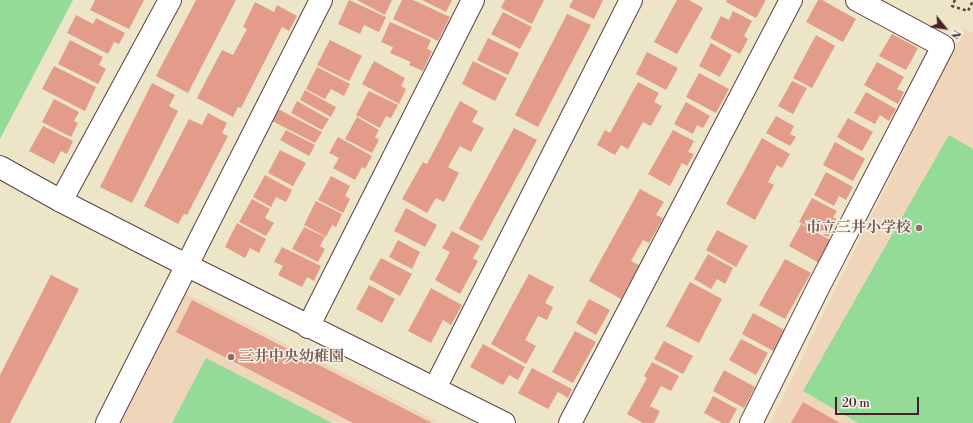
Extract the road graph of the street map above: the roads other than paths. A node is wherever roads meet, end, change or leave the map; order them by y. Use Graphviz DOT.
graph roads {
  1 [pos="170,0"];
  2 [pos="322,0"];
  3 [pos="473,0"];
  4 [pos="631,0"];
  5 [pos="791,0"];
  6 [pos="857,0"];
  7 [pos="0,167"];
  8 [pos="61,201"];
  9 [pos="186,265"];
  10 [pos="308,327"];
  11 [pos="436,388"];
  12 [pos="107,423"];
  13 [pos="504,423"];
  14 [pos="570,423"];
  15 [pos="751,423"];
  1 -- 8 [label="street"];
  2 -- 9 [label="street"];
  3 -- 10 [label="street"];
  4 -- 11 [label="street"];
  5 -- 14 [label="street"];
  6 -- 15 [label="street"];
  7 -- 8 [label="street"];
  8 -- 9 [label="street"];
  9 -- 10 [label="street"];
  9 -- 12 [label="street"];
  10 -- 11 [label="street"];
  11 -- 13 [label="street"];
}
